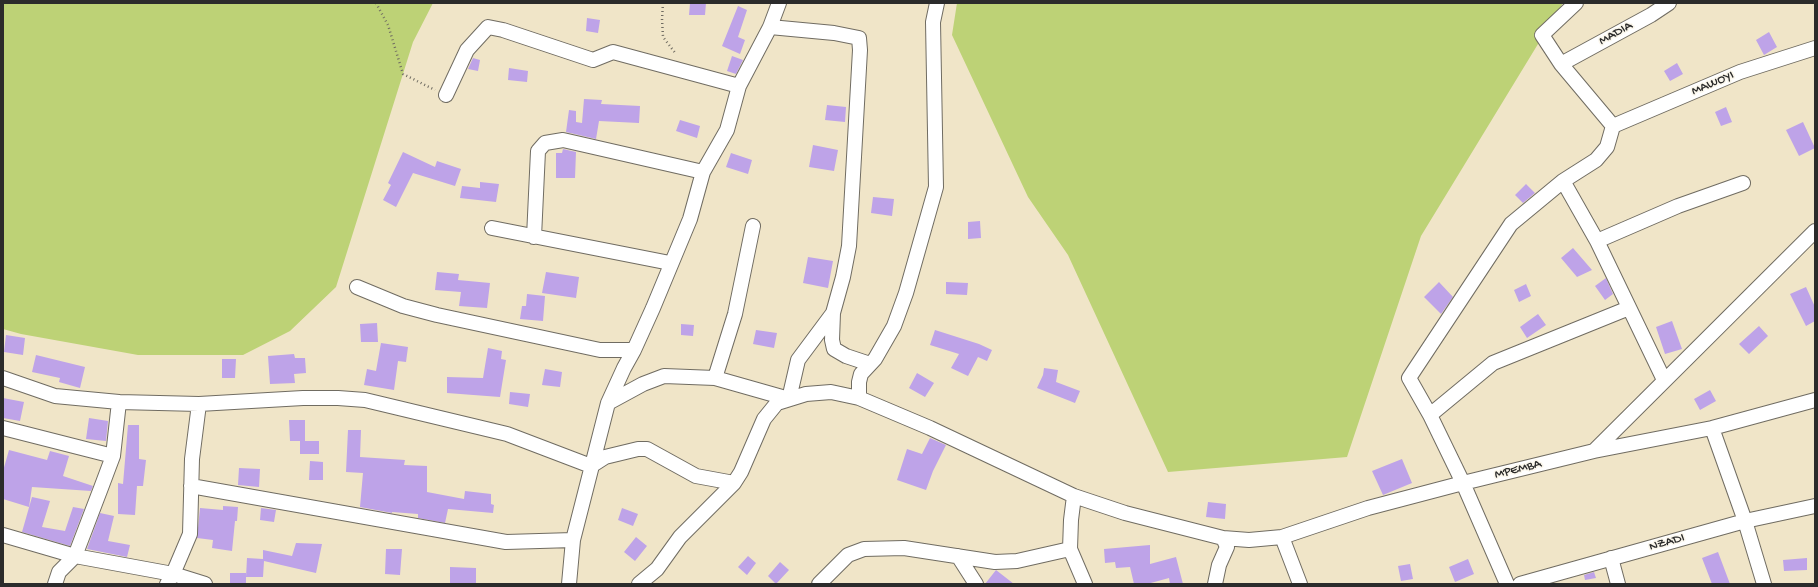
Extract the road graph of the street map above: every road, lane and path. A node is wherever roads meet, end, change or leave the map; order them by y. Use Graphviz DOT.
graph roads {
  1 [pos="376,3"];
  2 [pos="663,3"];
  3 [pos="779,3"];
  4 [pos="937,3"];
  5 [pos="1576,3"];
  6 [pos="1669,3"];
  7 [pos="770,27"];
  8 [pos="1815,48"];
  9 [pos="1561,64"];
  10 [pos="670,67"];
  11 [pos="739,86"];
  12 [pos="446,95"];
  13 [pos="1613,126"];
  14 [pos="703,172"];
  15 [pos="1563,181"];
  16 [pos="1743,183"];
  17 [pos="753,226"];
  18 [pos="492,228"];
  19 [pos="1815,231"];
  20 [pos="534,237"];
  21 [pos="1597,241"];
  22 [pos="670,264"];
  23 [pos="357,288"];
  24 [pos="1629,308"];
  25 [pos="833,313"];
  26 [pos="634,350"];
  27 [pos="870,364"];
  28 [pos="3,378"];
  29 [pos="715,378"];
  30 [pos="1664,380"];
  31 [pos="859,398"];
  32 [pos="789,399"];
  33 [pos="1815,400"];
  34 [pos="119,402"];
  35 [pos="608,403"];
  36 [pos="199,404"];
  37 [pos="1430,415"];
  38 [pos="3,428"];
  39 [pos="1712,428"];
  40 [pos="1594,451"];
  41 [pos="112,456"];
  42 [pos="591,466"];
  43 [pos="734,483"];
  44 [pos="1463,483"];
  45 [pos="191,486"];
  46 [pos="1074,496"];
  47 [pos="1815,506"];
  48 [pos="1745,521"];
  49 [pos="3,535"];
  50 [pos="1282,537"];
  51 [pos="1223,538"];
  52 [pos="573,540"];
  53 [pos="1070,549"];
  54 [pos="75,556"];
  55 [pos="958,556"];
  56 [pos="1611,558"];
  57 [pos="170,579"];
  58 [pos="55,584"];
  59 [pos="205,584"];
  60 [pos="569,584"];
  61 [pos="639,584"];
  62 [pos="819,584"];
  63 [pos="976,584"];
  64 [pos="1085,584"];
  65 [pos="1214,584"];
  66 [pos="1300,584"];
  67 [pos="1507,584"];
  68 [pos="1520,584"];
  69 [pos="1618,584"];
  70 [pos="1764,584"];
  1 -- 12 [label="path"];
  2 -- 10 [label="path"];
  3 -- 7 [label="street"];
  4 -- 27 [label="street"];
  5 -- 9 [label="street"];
  6 -- 9 [label="street, MADIA"];
  7 -- 11 [label="street"];
  7 -- 25 [label="street"];
  8 -- 13 [label="street, MAWOYI"];
  9 -- 13 [label="street"];
  10 -- 11 [label="street"];
  10 -- 12 [label="street"];
  11 -- 14 [label="street"];
  13 -- 15 [label="street"];
  14 -- 20 [label="street"];
  14 -- 22 [label="street"];
  15 -- 21 [label="street"];
  15 -- 37 [label="street"];
  16 -- 21 [label="street"];
  17 -- 29 [label="street"];
  18 -- 20 [label="street"];
  19 -- 30 [label="street"];
  20 -- 22 [label="street"];
  21 -- 24 [label="street"];
  22 -- 26 [label="street"];
  23 -- 26 [label="street"];
  24 -- 30 [label="street"];
  24 -- 37 [label="street"];
  25 -- 27 [label="street"];
  25 -- 32 [label="street"];
  26 -- 35 [label="street"];
  27 -- 31 [label="street"];
  28 -- 34 [label="street"];
  29 -- 32 [label="street"];
  29 -- 35 [label="street"];
  30 -- 40 [label="street"];
  31 -- 32 [label="street, MPEMBA"];
  31 -- 46 [label="street, MPEMBA"];
  32 -- 43 [label="street"];
  33 -- 39 [label="street, MPEMBA"];
  34 -- 36 [label="street"];
  34 -- 41 [label="street"];
  35 -- 42 [label="street"];
  36 -- 42 [label="street"];
  36 -- 45 [label="street"];
  37 -- 44 [label="street"];
  38 -- 41 [label="street"];
  39 -- 40 [label="street, MPEMBA"];
  39 -- 48 [label="street"];
  40 -- 44 [label="street, MPEMBA"];
  41 -- 54 [label="street"];
  42 -- 43 [label="street"];
  42 -- 52 [label="street"];
  43 -- 61 [label="street"];
  44 -- 50 [label="street, MPEMBA"];
  44 -- 67 [label="street"];
  45 -- 52 [label="street"];
  45 -- 57 [label="street"];
  46 -- 51 [label="street, MPEMBA"];
  46 -- 53 [label="street"];
  47 -- 48 [label="street, NZADI"];
  48 -- 56 [label="street, NZADI"];
  48 -- 70 [label="street"];
  49 -- 54 [label="street"];
  50 -- 51 [label="street, MPEMBA"];
  50 -- 66 [label="street"];
  51 -- 65 [label="street"];
  52 -- 60 [label="street"];
  53 -- 55 [label="street"];
  53 -- 64 [label="street"];
  54 -- 57 [label="street"];
  54 -- 58 [label="street"];
  55 -- 62 [label="street"];
  55 -- 63 [label="street"];
  56 -- 68 [label="street, NZADI"];
  56 -- 69 [label="street"];
  57 -- 59 [label="street"];
}
